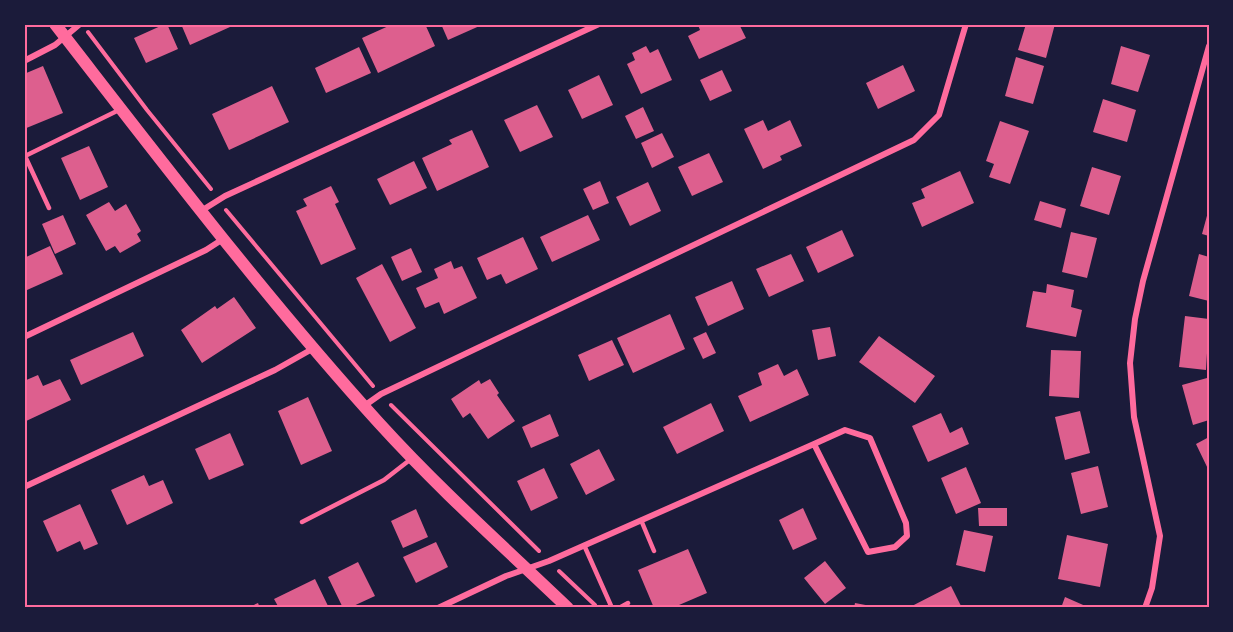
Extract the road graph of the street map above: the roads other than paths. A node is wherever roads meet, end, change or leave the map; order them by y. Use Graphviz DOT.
graph roads {
  1 [pos="55,24"];
  2 [pos="80,24"];
  3 [pos="599,24"];
  4 [pos="966,24"];
  5 [pos="65,37"];
  6 [pos="1209,46"];
  7 [pos="24,61"];
  8 [pos="121,110"];
  9 [pos="50,208"];
  10 [pos="201,212"];
  11 [pos="223,239"];
  12 [pos="24,337"];
  13 [pos="314,348"];
  14 [pos="364,406"];
  15 [pos="814,444"];
  16 [pos="412,458"];
  17 [pos="24,487"];
  18 [pos="641,520"];
  19 [pos="302,522"];
  20 [pos="584,545"];
  21 [pos="654,550"];
  22 [pos="527,569"];
  23 [pos="628,603"];
  24 [pos="438,608"];
  25 [pos="568,608"];
  26 [pos="612,608"];
  27 [pos="619,608"];
  28 [pos="1145,608"];
  1 -- 5 [label="main road"];
  2 -- 5 [label="street"];
  3 -- 10 [label="street"];
  4 -- 14 [label="street"];
  5 -- 7 [label="street"];
  5 -- 8 [label="main road"];
  6 -- 28 [label="street"];
  8 -- 9 [label="lane"];
  8 -- 10 [label="main road"];
  10 -- 11 [label="main road"];
  11 -- 12 [label="street"];
  11 -- 13 [label="main road"];
  13 -- 14 [label="main road"];
  13 -- 17 [label="street"];
  14 -- 16 [label="main road"];
  15 -- 15 [label="street"];
  15 -- 18 [label="street"];
  16 -- 19 [label="lane"];
  16 -- 22 [label="main road"];
  18 -- 20 [label="street"];
  18 -- 21 [label="lane"];
  20 -- 22 [label="street"];
  20 -- 26 [label="lane"];
  22 -- 24 [label="street"];
  22 -- 25 [label="main road"];
  23 -- 27 [label="lane"];
}
